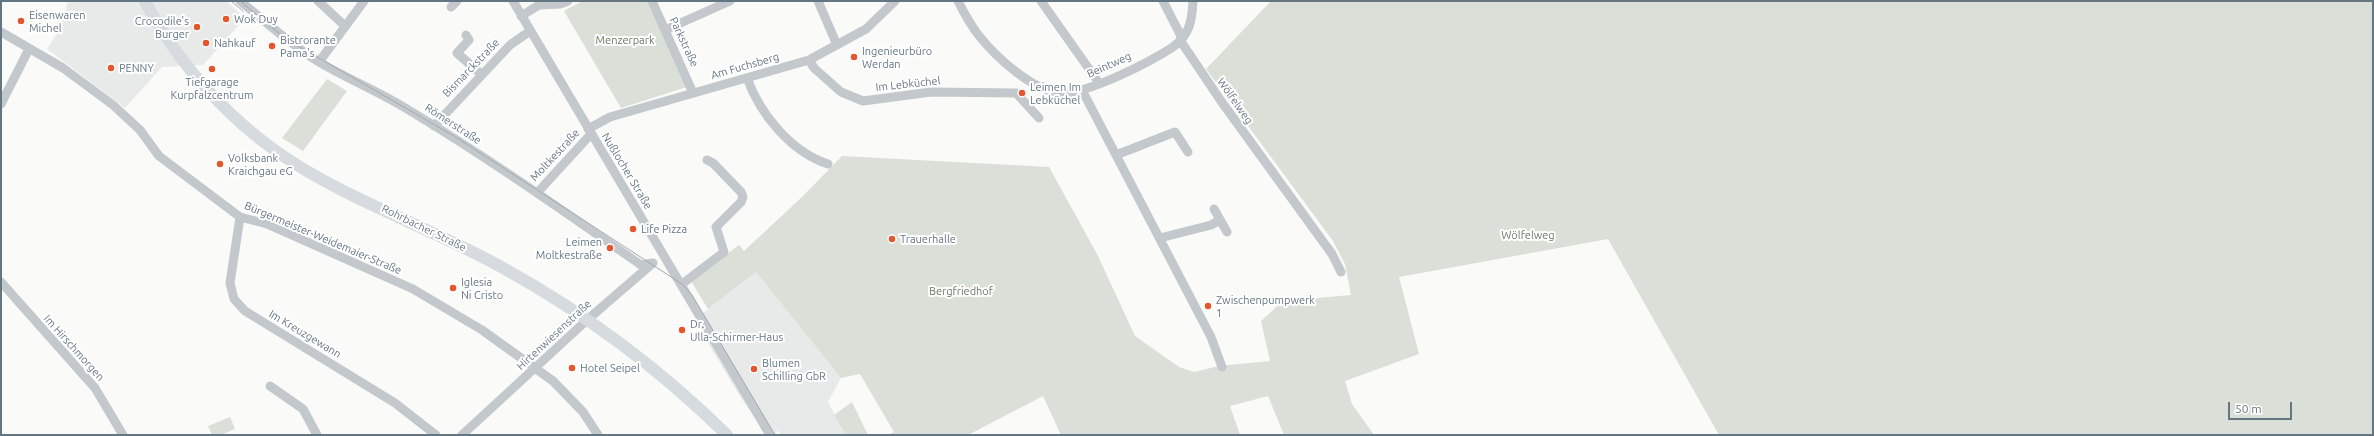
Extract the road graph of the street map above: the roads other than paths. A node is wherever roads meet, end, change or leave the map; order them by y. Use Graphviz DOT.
graph roads {
  1 [pos="145,1"];
  2 [pos="240,1"];
  3 [pos="318,1"];
  4 [pos="364,1"];
  5 [pos="513,1"];
  6 [pos="568,1"];
  7 [pos="652,1"];
  8 [pos="730,1"];
  9 [pos="818,1"];
  10 [pos="896,1"];
  11 [pos="958,1"];
  12 [pos="1041,1"];
  13 [pos="1163,1"];
  14 [pos="1193,1"];
  15 [pos="539,3"];
  16 [pos="521,16"];
  17 [pos="345,26"];
  18 [pos="665,30"];
  19 [pos="530,31"];
  20 [pos="1,32"];
  21 [pos="1181,39"];
  22 [pos="470,40"];
  23 [pos="837,45"];
  24 [pos="29,49"];
  25 [pos="808,60"];
  26 [pos="319,62"];
  27 [pos="481,74"];
  28 [pos="747,78"];
  29 [pos="1099,83"];
  30 [pos="1082,90"];
  31 [pos="694,93"];
  32 [pos="1,104"];
  33 [pos="1039,118"];
  34 [pos="434,126"];
  35 [pos="589,131"];
  36 [pos="1188,152"];
  37 [pos="1116,155"];
  38 [pos="707,160"];
  39 [pos="828,164"];
  40 [pos="537,193"];
  41 [pos="1214,209"];
  42 [pos="240,217"];
  43 [pos="1220,220"];
  44 [pos="1227,232"];
  45 [pos="1160,238"];
  46 [pos="664,256"];
  47 [pos="652,263"];
  48 [pos="1341,272"];
  49 [pos="1,282"];
  50 [pos="682,284"];
  51 [pos="587,320"];
  52 [pos="537,367"];
  53 [pos="1222,367"];
  54 [pos="270,386"];
  55 [pos="123,435"];
  56 [pos="316,435"];
  57 [pos="436,435"];
  58 [pos="462,435"];
  59 [pos="598,435"];
  60 [pos="726,435"];
  61 [pos="770,435"];
  1 -- 51 [label="main road, Rohrbacher Straße"];
  2 -- 26 [label="street, Römerstraße"];
  3 -- 17 [label="street"];
  4 -- 17 [label="street"];
  5 -- 16 [label="street, Nußlocher Straße"];
  6 -- 15 [label="street"];
  7 -- 18 [label="street, Parkstraße"];
  8 -- 18 [label="street"];
  9 -- 23 [label="street"];
  10 -- 23 [label="street, Am Fuchsberg"];
  11 -- 30 [label="street, Beintweg"];
  12 -- 29 [label="street"];
  13 -- 21 [label="street, Wölfelweg"];
  14 -- 21 [label="street"];
  15 -- 16 [label="street"];
  16 -- 19 [label="street, Nußlocher Straße"];
  17 -- 26 [label="street"];
  18 -- 31 [label="street, Parkstraße"];
  19 -- 27 [label="street, Bismarckstraße"];
  19 -- 35 [label="street, Nußlocher Straße"];
  20 -- 24 [label="street, Bürgermeister-Weidemaier-Straße"];
  21 -- 29 [label="street, Beintweg"];
  21 -- 48 [label="street, Wölfelweg"];
  22 -- 27 [label="street"];
  23 -- 25 [label="street, Am Fuchsberg"];
  24 -- 32 [label="street"];
  24 -- 42 [label="street, Bürgermeister-Weidemaier-Straße"];
  25 -- 28 [label="street, Am Fuchsberg"];
  25 -- 33 [label="street, Im Lebküchel"];
  26 -- 34 [label="street, Römerstraße"];
  27 -- 34 [label="street, Bismarckstraße"];
  28 -- 31 [label="street, Am Fuchsberg"];
  28 -- 39 [label="street"];
  29 -- 30 [label="street, Beintweg"];
  30 -- 37 [label="street"];
  31 -- 35 [label="street, Am Fuchsberg"];
  34 -- 40 [label="street, Römerstraße"];
  35 -- 40 [label="street, Moltkestraße"];
  35 -- 46 [label="street, Nußlocher Straße"];
  36 -- 37 [label="street"];
  37 -- 45 [label="street"];
  38 -- 50 [label="street"];
  40 -- 47 [label="street, Römerstraße"];
  41 -- 43 [label="street"];
  42 -- 52 [label="street, Bürgermeister-Weidemaier-Straße"];
  42 -- 57 [label="street, Im Kreuzgewann"];
  43 -- 44 [label="street"];
  43 -- 45 [label="street"];
  45 -- 53 [label="street"];
  46 -- 47 [label="street, Hirtenwiesenstraße"];
  46 -- 50 [label="street, Nußlocher Straße"];
  47 -- 51 [label="street, Hirtenwiesenstraße"];
  49 -- 55 [label="street, Im Hirschmorgen"];
  50 -- 61 [label="street, Nußlocher Straße"];
  51 -- 52 [label="street, Hirtenwiesenstraße"];
  51 -- 60 [label="main road, Rohrbacher Straße"];
  52 -- 58 [label="street, Hirtenwiesenstraße"];
  52 -- 59 [label="street, Bürgermeister-Weidemaier-Straße"];
  54 -- 56 [label="street"];
}
